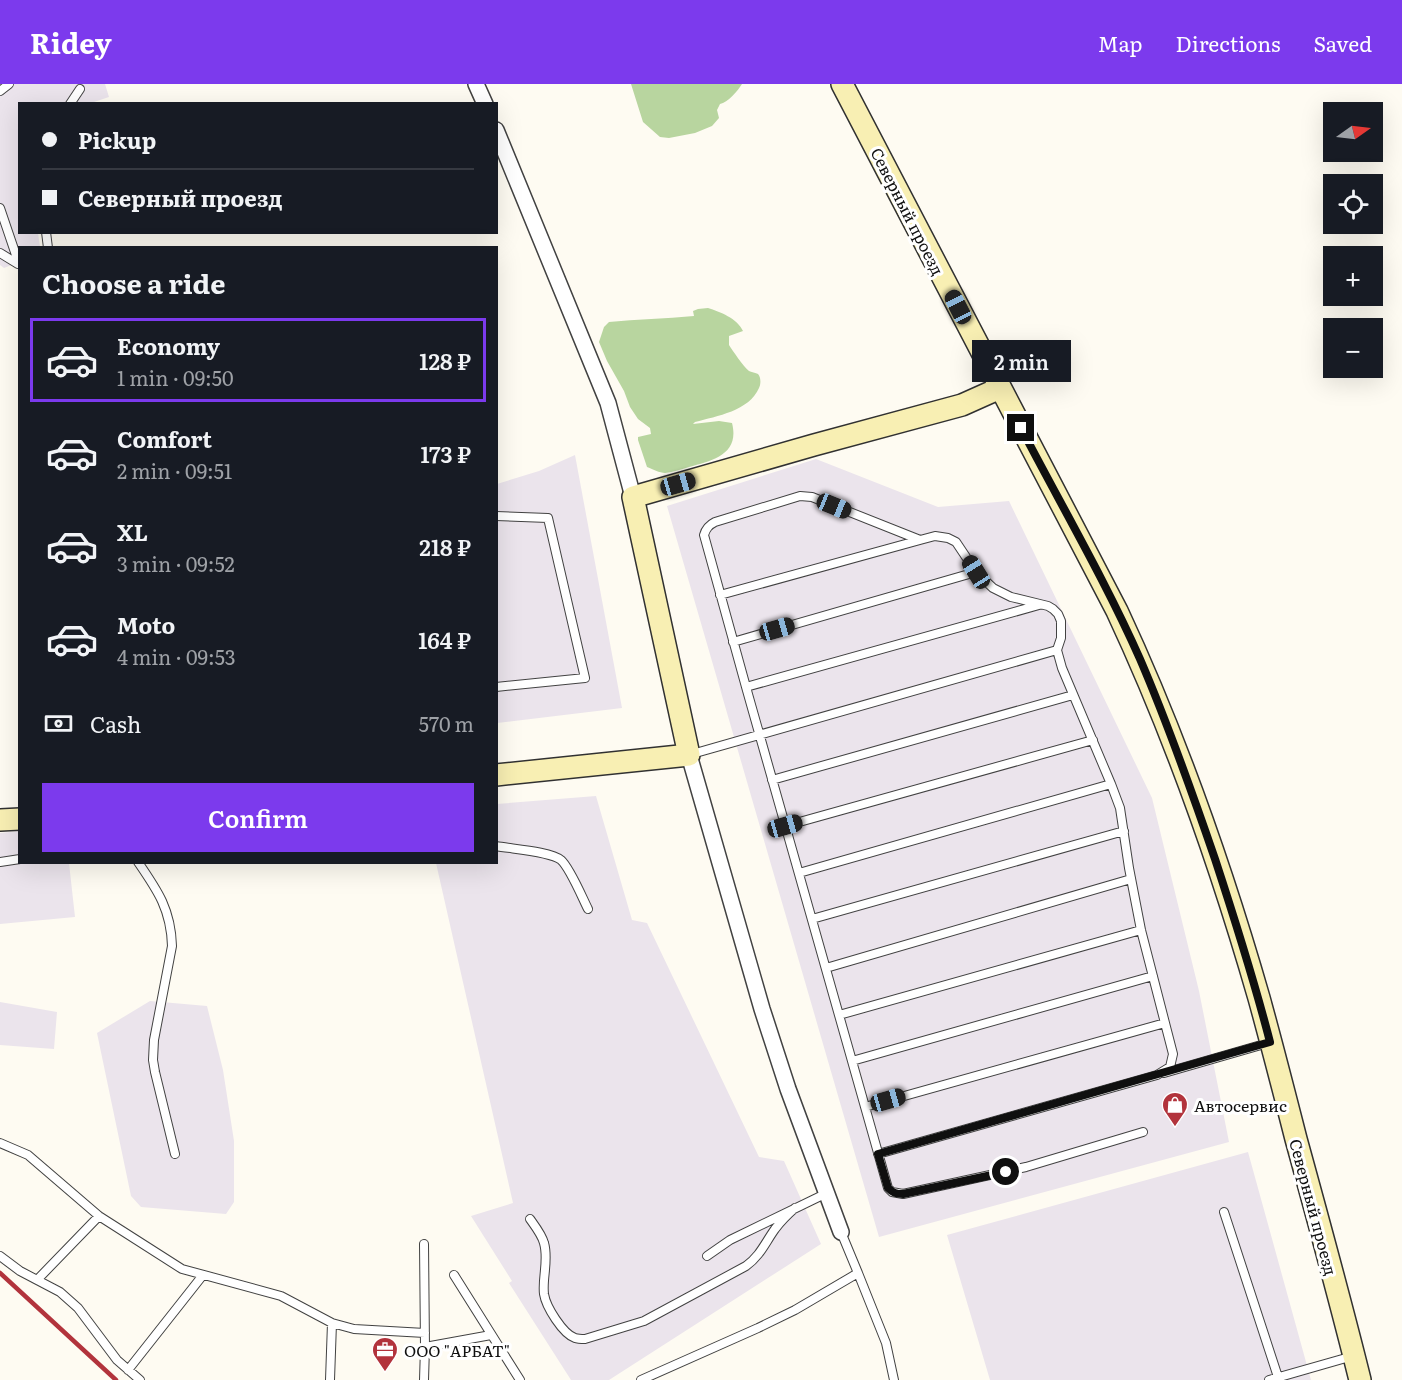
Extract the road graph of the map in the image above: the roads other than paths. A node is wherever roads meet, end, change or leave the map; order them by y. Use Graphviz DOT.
graph roads {
  1 [pos="476,84"];
  2 [pos="842,84"];
  3 [pos="81,89"];
  4 [pos="71,102"];
  5 [pos="484,102"];
  6 [pos="498,135"];
  7 [pos="0,208"];
  8 [pos="0,253"];
  9 [pos="18,262"];
  10 [pos="18,264"];
  11 [pos="1000,388"];
  12 [pos="633,497"];
  13 [pos="498,516"];
  14 [pos="920,540"];
  15 [pos="976,572"];
  16 [pos="720,596"];
  17 [pos="1041,604"];
  18 [pos="733,642"];
  19 [pos="1057,650"];
  20 [pos="498,687"];
  21 [pos="746,687"];
  22 [pos="1073,695"];
  23 [pos="759,735"];
  24 [pos="1093,740"];
  25 [pos="689,755"];
  26 [pos="498,775"];
  27 [pos="772,780"];
  28 [pos="1111,784"];
  29 [pos="18,819"];
  30 [pos="0,820"];
  31 [pos="785,826"];
  32 [pos="1124,831"];
  33 [pos="498,846"];
  34 [pos="18,859"];
  35 [pos="0,862"];
  36 [pos="139,864"];
  37 [pos="799,873"];
  38 [pos="1131,879"];
  39 [pos="588,909"];
  40 [pos="812,919"];
  41 [pos="1141,930"];
  42 [pos="826,968"];
  43 [pos="1153,976"];
  44 [pos="839,1015"];
  45 [pos="1165,1023"];
  46 [pos="1270,1042"];
  47 [pos="852,1060"];
  48 [pos="1157,1075"];
  49 [pos="865,1107"];
  50 [pos="1143,1132"];
  51 [pos="0,1143"];
  52 [pos="175,1154"];
  53 [pos="878,1154"];
  54 [pos="826,1193"];
  55 [pos="795,1208"];
  56 [pos="1224,1212"];
  57 [pos="99,1216"];
  58 [pos="530,1219"];
  59 [pos="841,1232"];
  60 [pos="424,1244"];
  61 [pos="0,1256"];
  62 [pos="707,1256"];
  63 [pos="858,1273"];
  64 [pos="203,1275"];
  65 [pos="454,1275"];
  66 [pos="38,1280"];
  67 [pos="332,1323"];
  68 [pos="424,1333"];
  69 [pos="491,1335"];
  70 [pos="425,1347"];
  71 [pos="1354,1355"];
  72 [pos="128,1370"];
  73 [pos="1278,1377"];
  74 [pos="140,1380"];
  75 [pos="330,1380"];
  76 [pos="424,1380"];
  77 [pos="520,1380"];
  78 [pos="640,1380"];
  79 [pos="894,1380"];
  80 [pos="1269,1380"];
  81 [pos="1360,1380"];
  1 -- 5 [label="street"];
  2 -- 11 [label="street, Северный проезд"];
  3 -- 4 [label="lane"];
  6 -- 12 [label="street"];
  7 -- 9 [label="lane"];
  8 -- 10 [label="lane"];
  11 -- 12 [label="street"];
  11 -- 46 [label="street, Северный проезд"];
  12 -- 25 [label="street"];
  13 -- 20 [label="lane"];
  14 -- 15 [label="lane"];
  14 -- 16 [label="lane"];
  14 -- 16 [label="lane"];
  15 -- 17 [label="lane"];
  15 -- 18 [label="lane"];
  16 -- 18 [label="lane"];
  17 -- 19 [label="lane"];
  17 -- 21 [label="lane"];
  18 -- 21 [label="lane"];
  19 -- 22 [label="lane"];
  19 -- 23 [label="lane"];
  21 -- 23 [label="lane"];
  22 -- 24 [label="lane"];
  22 -- 27 [label="lane"];
  23 -- 25 [label="lane"];
  23 -- 27 [label="lane"];
  24 -- 28 [label="lane"];
  24 -- 31 [label="lane"];
  25 -- 26 [label="street"];
  25 -- 54 [label="street"];
  27 -- 31 [label="lane"];
  28 -- 32 [label="lane"];
  28 -- 37 [label="lane"];
  29 -- 30 [label="street"];
  31 -- 37 [label="lane"];
  32 -- 38 [label="lane"];
  32 -- 40 [label="lane"];
  33 -- 39 [label="lane"];
  34 -- 35 [label="lane"];
  36 -- 52 [label="lane"];
  37 -- 40 [label="lane"];
  38 -- 41 [label="lane"];
  38 -- 42 [label="lane"];
  40 -- 42 [label="lane"];
  41 -- 43 [label="lane"];
  41 -- 44 [label="lane"];
  42 -- 44 [label="lane"];
  43 -- 45 [label="lane"];
  43 -- 47 [label="lane"];
  44 -- 47 [label="lane"];
  45 -- 48 [label="lane"];
  45 -- 49 [label="lane"];
  46 -- 48 [label="lane"];
  46 -- 71 [label="street, Северный проезд"];
  47 -- 49 [label="lane"];
  48 -- 53 [label="lane"];
  49 -- 53 [label="lane"];
  50 -- 53 [label="lane"];
  51 -- 57 [label="lane"];
  54 -- 55 [label="lane"];
  54 -- 59 [label="street"];
  55 -- 58 [label="lane"];
  55 -- 62 [label="lane"];
  56 -- 73 [label="lane"];
  57 -- 64 [label="lane"];
  57 -- 66 [label="lane"];
  59 -- 63 [label="lane"];
  60 -- 68 [label="lane"];
  61 -- 66 [label="lane"];
  63 -- 78 [label="lane"];
  63 -- 79 [label="lane"];
  64 -- 67 [label="lane"];
  64 -- 72 [label="lane"];
  65 -- 69 [label="lane"];
  66 -- 72 [label="lane"];
  67 -- 68 [label="lane"];
  67 -- 75 [label="lane"];
  68 -- 70 [label="lane"];
  69 -- 70 [label="lane"];
  69 -- 77 [label="lane"];
  70 -- 76 [label="lane"];
  71 -- 73 [label="lane"];
  71 -- 81 [label="street, Северный проезд"];
  72 -- 74 [label="lane"];
  73 -- 80 [label="lane"];
}
